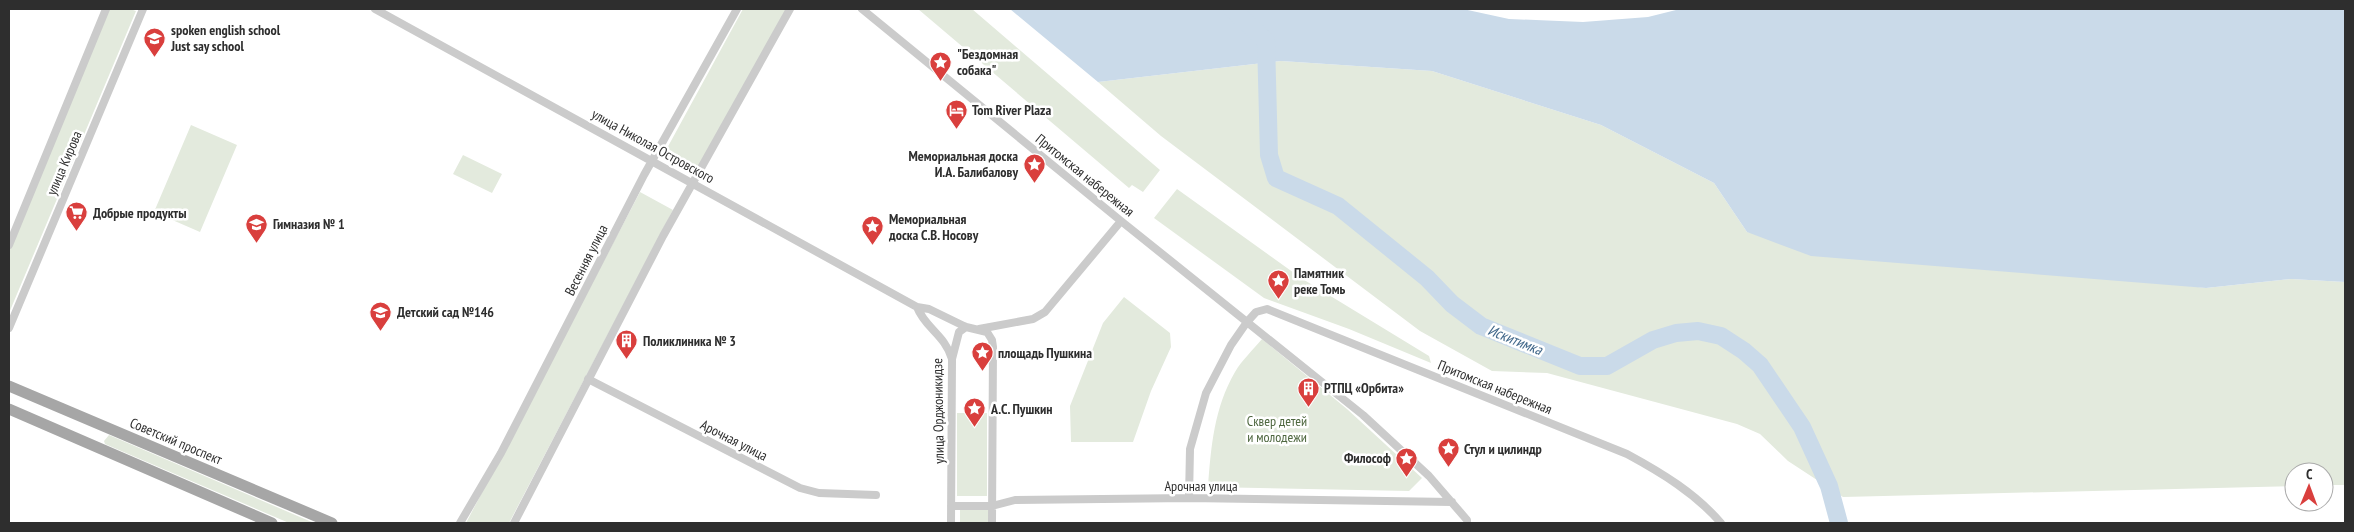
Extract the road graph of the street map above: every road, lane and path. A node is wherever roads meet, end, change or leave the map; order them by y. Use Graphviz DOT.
graph roads {
  1 [pos="106,9"];
  2 [pos="143,9"];
  3 [pos="375,9"];
  4 [pos="737,9"];
  5 [pos="790,9"];
  6 [pos="862,9"];
  7 [pos="652,160"];
  8 [pos="692,182"];
  9 [pos="1121,221"];
  10 [pos="9,245"];
  11 [pos="917,307"];
  12 [pos="1247,322"];
  13 [pos="966,327"];
  14 [pos="9,328"];
  15 [pos="979,329"];
  16 [pos="952,359"];
  17 [pos="588,379"];
  18 [pos="9,386"];
  19 [pos="9,409"];
  20 [pos="111,429"];
  21 [pos="102,449"];
  22 [pos="876,495"];
  23 [pos="1189,498"];
  24 [pos="1452,502"];
  25 [pos="951,506"];
  26 [pos="992,506"];
  27 [pos="272,523"];
  28 [pos="332,523"];
  29 [pos="460,523"];
  30 [pos="514,523"];
  31 [pos="951,523"];
  32 [pos="992,523"];
  33 [pos="1467,523"];
  34 [pos="1721,523"];
  1 -- 10 [label="street, улица Кирова"];
  2 -- 14 [label="street, улица Кирова"];
  3 -- 7 [label="street, улица Николая Островского"];
  4 -- 7 [label="street, Весенняя улица"];
  5 -- 8 [label="street"];
  6 -- 9 [label="street, Притомская набережная"];
  7 -- 8 [label="street, улица Николая Островского"];
  7 -- 29 [label="street, Весенняя улица"];
  8 -- 11 [label="street, улица Николая Островского"];
  8 -- 17 [label="street"];
  9 -- 12 [label="street, Притомская набережная"];
  9 -- 15 [label="street"];
  11 -- 13 [label="street"];
  11 -- 16 [label="street, улица Орджоникидзе"];
  12 -- 23 [label="street, Притомская набережная"];
  12 -- 24 [label="street, Притомская набережная"];
  12 -- 34 [label="street, Притомская набережная"];
  13 -- 15 [label="street"];
  13 -- 16 [label="street"];
  15 -- 26 [label="street"];
  16 -- 25 [label="street, улица Орджоникидзе"];
  17 -- 22 [label="street, Арочная улица"];
  17 -- 30 [label="street"];
  18 -- 20 [label="main road, Советский проспект"];
  19 -- 21 [label="main road"];
  20 -- 21 [label="main road"];
  20 -- 28 [label="main road, Советский проспект"];
  21 -- 27 [label="main road"];
  23 -- 24 [label="street, Арочная улица"];
  23 -- 26 [label="street, Арочная улица"];
  24 -- 33 [label="street, Притомская набережная"];
  25 -- 26 [label="street, Арочная улица"];
  25 -- 31 [label="street, улица Орджоникидзе"];
  26 -- 32 [label="street"];
}
